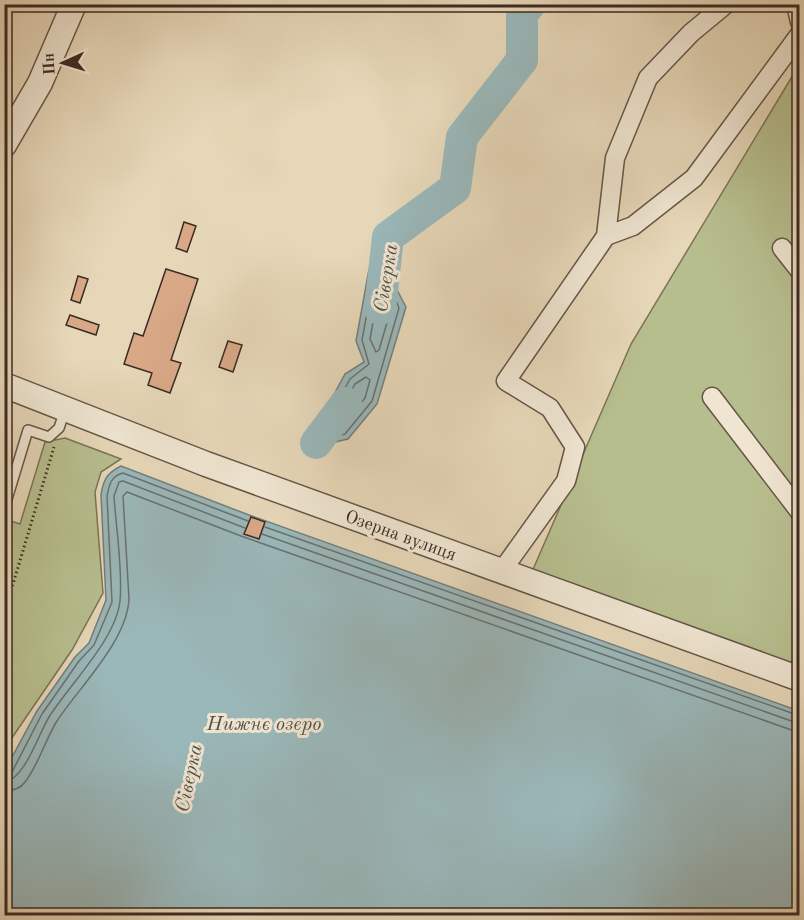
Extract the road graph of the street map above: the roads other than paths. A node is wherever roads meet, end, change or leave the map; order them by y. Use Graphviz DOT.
graph roads {
  1 [pos="74,4"];
  2 [pos="726,4"];
  3 [pos="796,4"];
  4 [pos="800,22"];
  5 [pos="800,34"];
  6 [pos="4,145"];
  7 [pos="606,236"];
  8 [pos="782,248"];
  9 [pos="800,271"];
  10 [pos="4,385"];
  11 [pos="712,397"];
  12 [pos="62,418"];
  13 [pos="4,508"];
  14 [pos="800,512"];
  15 [pos="501,572"];
  16 [pos="800,679"];
  1 -- 6 [label="street"];
  2 -- 7 [label="street"];
  3 -- 4 [label="street"];
  5 -- 7 [label="street"];
  7 -- 15 [label="street"];
  8 -- 9 [label="street"];
  10 -- 12 [label="street, Озерна вулиця"];
  11 -- 14 [label="street"];
  12 -- 13 [label="lane"];
  12 -- 15 [label="street, Озерна вулиця"];
  15 -- 16 [label="street, Озерна вулиця"];
}
